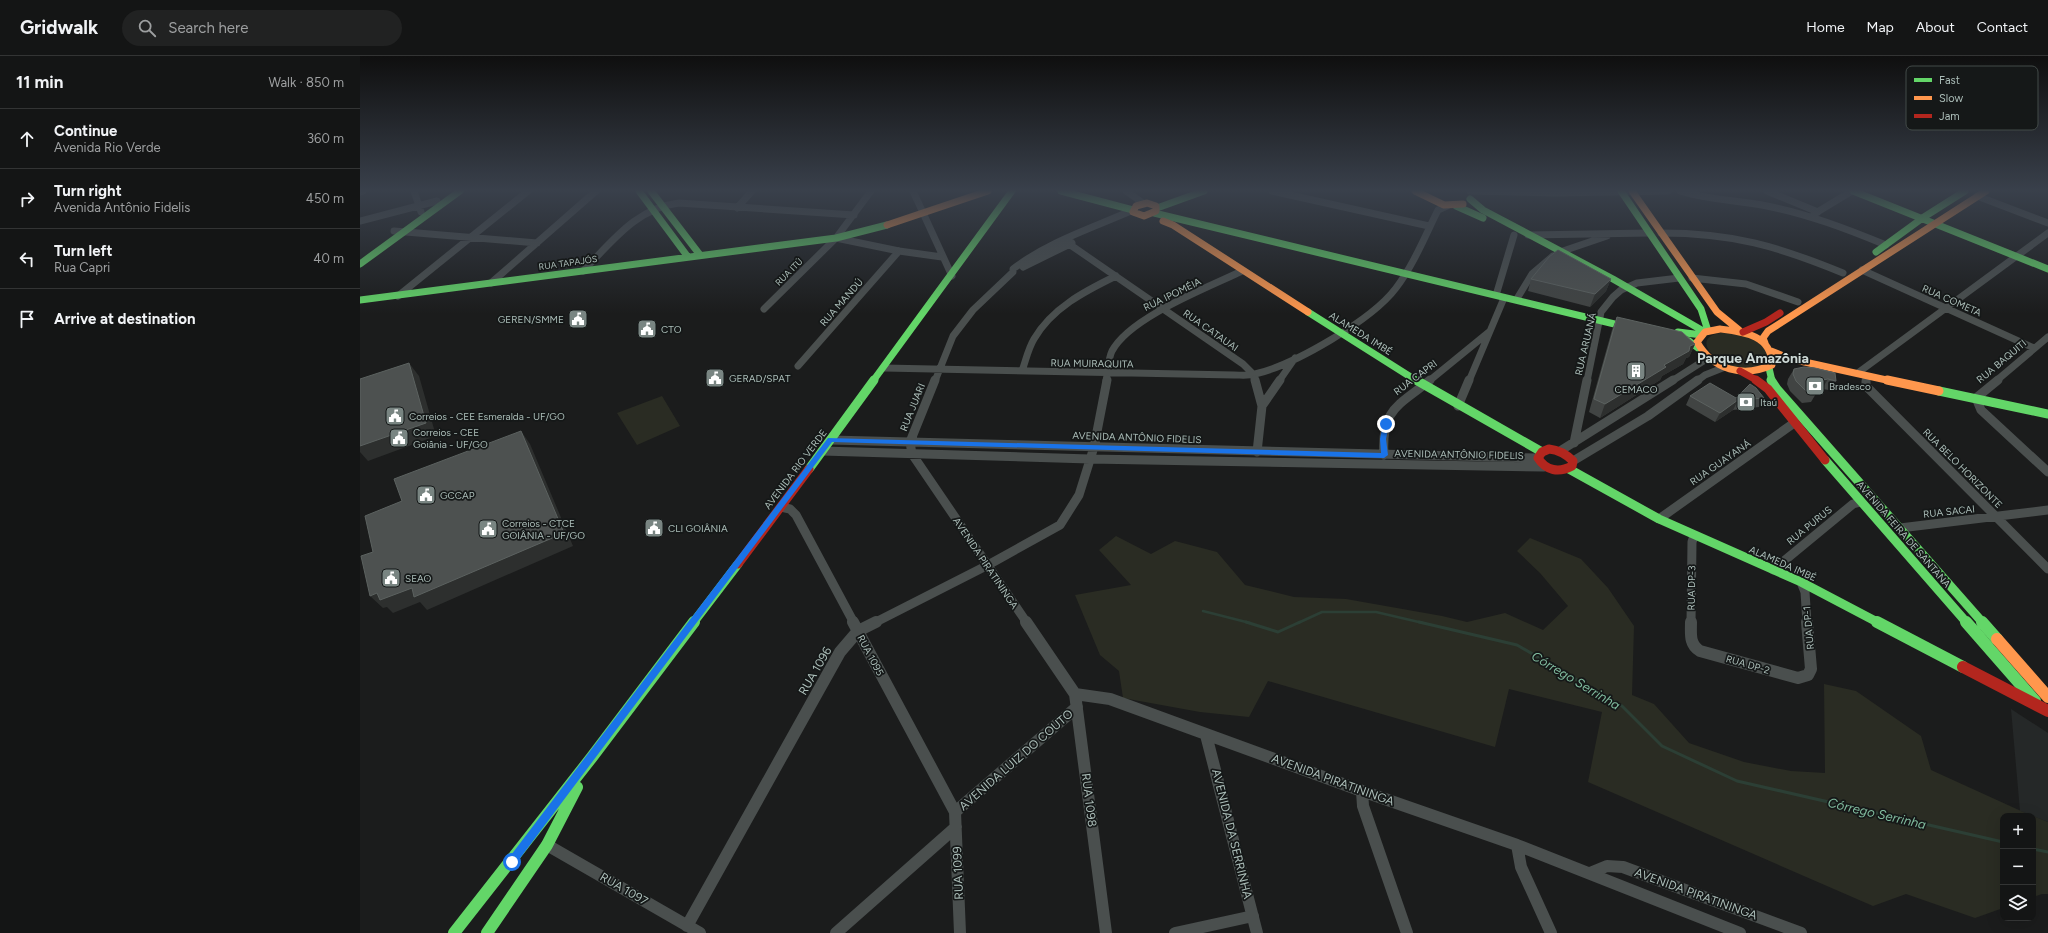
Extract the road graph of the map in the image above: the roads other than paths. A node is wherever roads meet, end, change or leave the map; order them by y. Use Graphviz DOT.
graph roads {
  1 [pos="399,232"];
  2 [pos="477,232"];
  3 [pos="550,232"];
  4 [pos="624,232"];
  5 [pos="669,232"];
  6 [pos="683,232"];
  7 [pos="841,232"];
  8 [pos="863,232"];
  9 [pos="932,232"];
  10 [pos="983,232"];
  11 [pos="1087,232"];
  12 [pos="1095,232"];
  13 [pos="1187,232"];
  14 [pos="1221,232"];
  15 [pos="1239,232"];
  16 [pos="1426,232"];
  17 [pos="1509,232"];
  18 [pos="1522,232"];
  19 [pos="1855,232"];
  20 [pos="1904,232"];
  21 [pos="1922,232"];
  22 [pos="1963,232"];
  23 [pos="1615,233"];
  24 [pos="1649,233"];
  25 [pos="1661,233"];
  26 [pos="2048,233"];
  27 [pos="1514,235"];
  28 [pos="1528,235"];
  29 [pos="470,238"];
  30 [pos="836,238"];
  31 [pos="537,243"];
  32 [pos="1069,244"];
  33 [pos="1886,245"];
  34 [pos="899,251"];
  35 [pos="1556,254"];
  36 [pos="2018,254"];
  37 [pos="700,255"];
  38 [pos="360,257"];
  39 [pos="688,257"];
  40 [pos="942,257"];
  41 [pos="360,264"];
  42 [pos="2048,264"];
  43 [pos="2048,269"];
  44 [pos="1862,270"];
  45 [pos="583,271"];
  46 [pos="1242,271"];
  47 [pos="1012,272"];
  48 [pos="1404,272"];
  49 [pos="1843,273"];
  50 [pos="952,276"];
  51 [pos="1116,276"];
  52 [pos="1679,278"];
  53 [pos="1692,278"];
  54 [pos="490,283"];
  55 [pos="1625,289"];
  56 [pos="1496,292"];
  57 [pos="398,296"];
  58 [pos="1518,297"];
  59 [pos="1504,298"];
  60 [pos="360,300"];
  61 [pos="1798,302"];
  62 [pos="1946,308"];
  63 [pos="764,309"];
  64 [pos="1164,309"];
  65 [pos="1702,312"];
  66 [pos="1717,312"];
  67 [pos="1599,319"];
  68 [pos="1683,319"];
  69 [pos="1644,328"];
  70 [pos="1339,332"];
  71 [pos="1489,332"];
  72 [pos="1705,332"];
  73 [pos="1741,332"];
  74 [pos="2048,337"];
  75 [pos="1765,343"];
  76 [pos="1698,348"];
  77 [pos="2034,348"];
  78 [pos="1771,351"];
  79 [pos="1295,357"];
  80 [pos="1708,358"];
  81 [pos="798,366"];
  82 [pos="1770,366"];
  83 [pos="1724,367"];
  84 [pos="884,368"];
  85 [pos="939,369"];
  86 [pos="1022,371"];
  87 [pos="1740,371"];
  88 [pos="1859,372"];
  89 [pos="1108,373"];
  90 [pos="1253,374"];
  91 [pos="1866,381"];
  92 [pos="1424,386"];
  93 [pos="1978,402"];
  94 [pos="1262,406"];
  95 [pos="1458,406"];
  96 [pos="1633,406"];
  97 [pos="2048,414"];
  98 [pos="1648,416"];
  99 [pos="2048,421"];
  100 [pos="1794,423"];
  101 [pos="830,440"];
  102 [pos="910,442"];
  103 [pos="1574,443"];
  104 [pos="1094,447"];
  105 [pos="822,451"];
  106 [pos="1560,451"];
  107 [pos="1257,452"];
  108 [pos="912,454"];
  109 [pos="1384,455"];
  110 [pos="1540,455"];
  111 [pos="1090,459"];
  112 [pos="1571,465"];
  113 [pos="1544,466"];
  114 [pos="2048,472"];
  115 [pos="1861,502"];
  116 [pos="781,507"];
  117 [pos="2048,510"];
  118 [pos="1996,517"];
  119 [pos="1659,519"];
  120 [pos="1060,525"];
  121 [pos="1900,528"];
  122 [pos="1694,536"];
  123 [pos="988,566"];
  124 [pos="2048,569"];
  125 [pos="1772,570"];
  126 [pos="1801,582"];
  127 [pos="858,631"];
  128 [pos="1691,641"];
  129 [pos="1060,672"];
  130 [pos="1808,675"];
  131 [pos="1987,679"];
  132 [pos="2027,692"];
  133 [pos="1075,694"];
  134 [pos="2048,698"];
  135 [pos="1077,707"];
  136 [pos="2045,710"];
  137 [pos="2048,716"];
  138 [pos="1206,735"];
  139 [pos="592,757"];
  140 [pos="1362,791"];
  141 [pos="955,812"];
  142 [pos="956,826"];
  143 [pos="547,845"];
  144 [pos="1516,845"];
  145 [pos="1590,872"];
  146 [pos="1253,916"];
  147 [pos="687,926"];
  148 [pos="1715,928"];
  149 [pos="454,933"];
  150 [pos="487,933"];
  151 [pos="700,933"];
  152 [pos="836,933"];
  153 [pos="960,933"];
  154 [pos="1106,933"];
  155 [pos="1175,933"];
  156 [pos="1257,933"];
  157 [pos="1407,933"];
  158 [pos="1551,933"];
  159 [pos="1740,933"];
  160 [pos="1802,933"];
  1 -- 29 [label="street"];
  1 -- 38 [label="main road"];
  1 -- 41 [label="main road"];
  2 -- 29 [label="street"];
  3 -- 31 [label="street"];
  4 -- 45 [label="street"];
  5 -- 39 [label="main road"];
  6 -- 37 [label="main road"];
  7 -- 30 [label="street, RUA ITÚ"];
  8 -- 30 [label="main road, RUA TAPAJÓS"];
  9 -- 40 [label="street"];
  10 -- 50 [label="main road, AVENIDA RIO VERDE"];
  11 -- 47 [label="street, RUA JUARI"];
  12 -- 32 [label="street"];
  13 -- 46 [label="main road, ALAMEDA IMBÉ"];
  14 -- 48 [label="main road"];
  15 -- 48 [label="main road"];
  16 -- 48 [label="street, RUA MUIRAQUITA"];
  17 -- 27 [label="main road"];
  18 -- 28 [label="main road"];
  19 -- 33 [label="street"];
  20 -- 33 [label="main road"];
  21 -- 44 [label="main road"];
  22 -- 36 [label="main road"];
  23 -- 24 [label="street"];
  23 -- 28 [label="street"];
  23 -- 35 [label="street"];
  24 -- 52 [label="main road"];
  25 -- 49 [label="street"];
  25 -- 53 [label="main road"];
  26 -- 36 [label="street"];
  27 -- 35 [label="main road"];
  27 -- 56 [label="street"];
  28 -- 35 [label="main road"];
  29 -- 31 [label="street"];
  29 -- 57 [label="street"];
  30 -- 34 [label="street"];
  30 -- 37 [label="main road, RUA TAPAJÓS"];
  30 -- 63 [label="street, RUA ITÚ"];
  31 -- 54 [label="street"];
  32 -- 47 [label="street"];
  32 -- 51 [label="street, RUA CATAUAI"];
  33 -- 49 [label="main road"];
  34 -- 40 [label="street"];
  34 -- 81 [label="street, RUA MANDÚ"];
  35 -- 55 [label="main road"];
  35 -- 58 [label="street"];
  36 -- 42 [label="main road"];
  36 -- 43 [label="main road"];
  36 -- 62 [label="street"];
  37 -- 39 [label="main road, RUA TAPAJÓS"];
  39 -- 45 [label="main road, RUA TAPAJÓS"];
  40 -- 50 [label="street"];
  44 -- 62 [label="street, RUA COMETA"];
  44 -- 75 [label="main road"];
  45 -- 54 [label="main road, RUA TAPAJÓS"];
  46 -- 64 [label="street, RUA IPOMÉIA"];
  46 -- 70 [label="main road, ALAMEDA IMBÉ"];
  47 -- 85 [label="street, RUA JUARI"];
  48 -- 56 [label="main road"];
  48 -- 59 [label="main road"];
  48 -- 70 [label="street, RUA MUIRAQUITA"];
  49 -- 61 [label="main road"];
  50 -- 84 [label="main road, AVENIDA RIO VERDE"];
  51 -- 64 [label="street, RUA CATAUAI"];
  51 -- 86 [label="street"];
  52 -- 55 [label="street"];
  52 -- 65 [label="main road"];
  53 -- 61 [label="street"];
  53 -- 66 [label="main road"];
  54 -- 57 [label="main road, RUA TAPAJÓS"];
  55 -- 67 [label="street, RUA ARUANÁ"];
  55 -- 68 [label="main road"];
  56 -- 58 [label="main road"];
  57 -- 60 [label="main road, RUA TAPAJÓS"];
  58 -- 67 [label="main road"];
  59 -- 67 [label="main road"];
  59 -- 71 [label="street, RUA CAPRI"];
  61 -- 73 [label="main road"];
  62 -- 77 [label="street, RUA COMETA"];
  62 -- 88 [label="street"];
  64 -- 89 [label="street, RUA IPOMÉIA"];
  64 -- 90 [label="street, RUA CATAUAI"];
  65 -- 66 [label="main road"];
  65 -- 68 [label="main road"];
  65 -- 72 [label="main road"];
  66 -- 73 [label="main road"];
  67 -- 69 [label="main road"];
  67 -- 103 [label="street, RUA ARUANÁ"];
  68 -- 72 [label="main road"];
  70 -- 79 [label="street, RUA MUIRAQUITA"];
  70 -- 92 [label="main road, ALAMEDA IMBÉ"];
  71 -- 92 [label="street, RUA CAPRI"];
  71 -- 95 [label="street, RUA CAPRI"];
  72 -- 73 [label="main road"];
  72 -- 76 [label="main road"];
  72 -- 76 [label="main road"];
  73 -- 75 [label="main road"];
  74 -- 77 [label="street, RUA BAQUITI"];
  75 -- 78 [label="main road"];
  76 -- 80 [label="main road"];
  77 -- 93 [label="street, RUA BAQUITI"];
  78 -- 82 [label="main road, AVENIDA FEIRA DE SANTANA"];
  78 -- 88 [label="main road"];
  79 -- 90 [label="street, RUA MUIRAQUITA"];
  79 -- 94 [label="street"];
  80 -- 83 [label="main road"];
  80 -- 96 [label="street"];
  82 -- 87 [label="main road"];
  82 -- 91 [label="main road"];
  82 -- 121 [label="main road, AVENIDA FEIRA DE SANTANA"];
  83 -- 87 [label="main road"];
  83 -- 98 [label="street"];
  84 -- 85 [label="street, RUA MUIRAQUITA"];
  84 -- 101 [label="main road, AVENIDA RIO VERDE"];
  85 -- 86 [label="street, RUA MUIRAQUITA"];
  85 -- 102 [label="street, RUA JUARI"];
  86 -- 89 [label="street, RUA MUIRAQUITA"];
  87 -- 100 [label="main road, AVENIDA FEIRA DE SANTANA"];
  88 -- 93 [label="main road"];
  89 -- 90 [label="street, RUA MUIRAQUITA"];
  89 -- 104 [label="street, RUA IPOMÉIA"];
  90 -- 94 [label="street"];
  91 -- 93 [label="main road"];
  91 -- 118 [label="street, RUA BELO HORIZONTE"];
  92 -- 95 [label="main road, ALAMEDA IMBÉ"];
  92 -- 109 [label="street, RUA CAPRI"];
  93 -- 97 [label="main road"];
  93 -- 99 [label="main road"];
  93 -- 114 [label="street"];
  94 -- 107 [label="street"];
  95 -- 110 [label="main road, ALAMEDA IMBÉ"];
  96 -- 98 [label="street"];
  96 -- 103 [label="street"];
  98 -- 112 [label="street"];
  100 -- 115 [label="main road, AVENIDA FEIRA DE SANTANA"];
  100 -- 119 [label="street, RUA GUAYANÁ"];
  101 -- 102 [label="street, AVENIDA ANTÔNIO FIDELIS"];
  101 -- 105 [label="main road, AVENIDA RIO VERDE"];
  102 -- 104 [label="street, AVENIDA ANTÔNIO FIDELIS"];
  102 -- 108 [label="street, RUA JUARI"];
  103 -- 106 [label="street"];
  104 -- 107 [label="street, AVENIDA ANTÔNIO FIDELIS"];
  104 -- 111 [label="street, RUA IPOMÉIA"];
  105 -- 108 [label="street, AVENIDA ANTÔNIO FIDELIS"];
  105 -- 116 [label="main road, AVENIDA RIO VERDE"];
  106 -- 110 [label="main road"];
  106 -- 112 [label="main road, ALAMEDA IMBÉ"];
  107 -- 109 [label="street, AVENIDA ANTÔNIO FIDELIS"];
  108 -- 111 [label="street, AVENIDA ANTÔNIO FIDELIS"];
  108 -- 123 [label="street, AVENIDA PIRATININGA"];
  109 -- 110 [label="street, AVENIDA ANTÔNIO FIDELIS"];
  110 -- 113 [label="main road"];
  111 -- 113 [label="street, AVENIDA ANTÔNIO FIDELIS"];
  111 -- 120 [label="street, RUA IPOMÉIA"];
  112 -- 113 [label="main road"];
  112 -- 119 [label="main road, ALAMEDA IMBÉ"];
  115 -- 125 [label="street, RUA PURUS"];
  115 -- 132 [label="main road, AVENIDA FEIRA DE SANTANA"];
  116 -- 127 [label="street, RUA 1095"];
  116 -- 139 [label="main road, AVENIDA RIO VERDE"];
  117 -- 118 [label="street, RUA SACAI"];
  118 -- 121 [label="street, RUA SACAI"];
  118 -- 124 [label="street, RUA BELO HORIZONTE"];
  119 -- 122 [label="main road, ALAMEDA IMBÉ"];
  120 -- 123 [label="street, RUA 1096"];
  121 -- 134 [label="main road, AVENIDA FEIRA DE SANTANA"];
  122 -- 125 [label="main road, ALAMEDA IMBÉ"];
  122 -- 128 [label="street, RUA DP-3"];
  123 -- 127 [label="street, RUA 1096"];
  123 -- 129 [label="street, AVENIDA PIRATININGA"];
  125 -- 126 [label="main road, ALAMEDA IMBÉ"];
  126 -- 130 [label="street, RUA DP-1"];
  126 -- 131 [label="main road, ALAMEDA IMBÉ"];
  127 -- 141 [label="street, RUA 1095"];
  127 -- 147 [label="street, RUA 1096"];
  128 -- 130 [label="street, RUA DP-2"];
  129 -- 133 [label="street, RUA 1098"];
  131 -- 132 [label="main road, ALAMEDA IMBÉ"];
  131 -- 136 [label="main road, ALAMEDA IMBÉ"];
  132 -- 134 [label="main road, ALAMEDA IMBÉ"];
  132 -- 136 [label="main road, AVENIDA FEIRA DE SANTANA"];
  133 -- 135 [label="street, RUA 1098"];
  133 -- 138 [label="street, AVENIDA PIRATININGA"];
  135 -- 141 [label="street, AVENIDA LUIZ DO COUTO"];
  135 -- 154 [label="street, RUA 1098"];
  136 -- 137 [label="main road, AVENIDA FEIRA DE SANTANA"];
  138 -- 140 [label="street, AVENIDA PIRATININGA"];
  138 -- 146 [label="street, AVENIDA DA SERRINHA"];
  139 -- 143 [label="main road, AVENIDA RIO VERDE"];
  139 -- 149 [label="main road, AVENIDA RIO VERDE"];
  140 -- 144 [label="street, AVENIDA PIRATININGA"];
  140 -- 157 [label="street"];
  141 -- 142 [label="street, RUA 1099"];
  142 -- 152 [label="street"];
  142 -- 153 [label="street, RUA 1099"];
  143 -- 147 [label="street, RUA 1097"];
  143 -- 150 [label="main road, AVENIDA RIO VERDE"];
  144 -- 145 [label="street, AVENIDA PIRATININGA"];
  144 -- 158 [label="street"];
  145 -- 148 [label="street, AVENIDA PIRATININGA"];
  145 -- 160 [label="street, AVENIDA PIRATININGA"];
  146 -- 155 [label="street"];
  146 -- 156 [label="street, AVENIDA DA SERRINHA"];
  147 -- 151 [label="street, RUA 1097"];
  148 -- 159 [label="street, AVENIDA PIRATININGA"];
}
